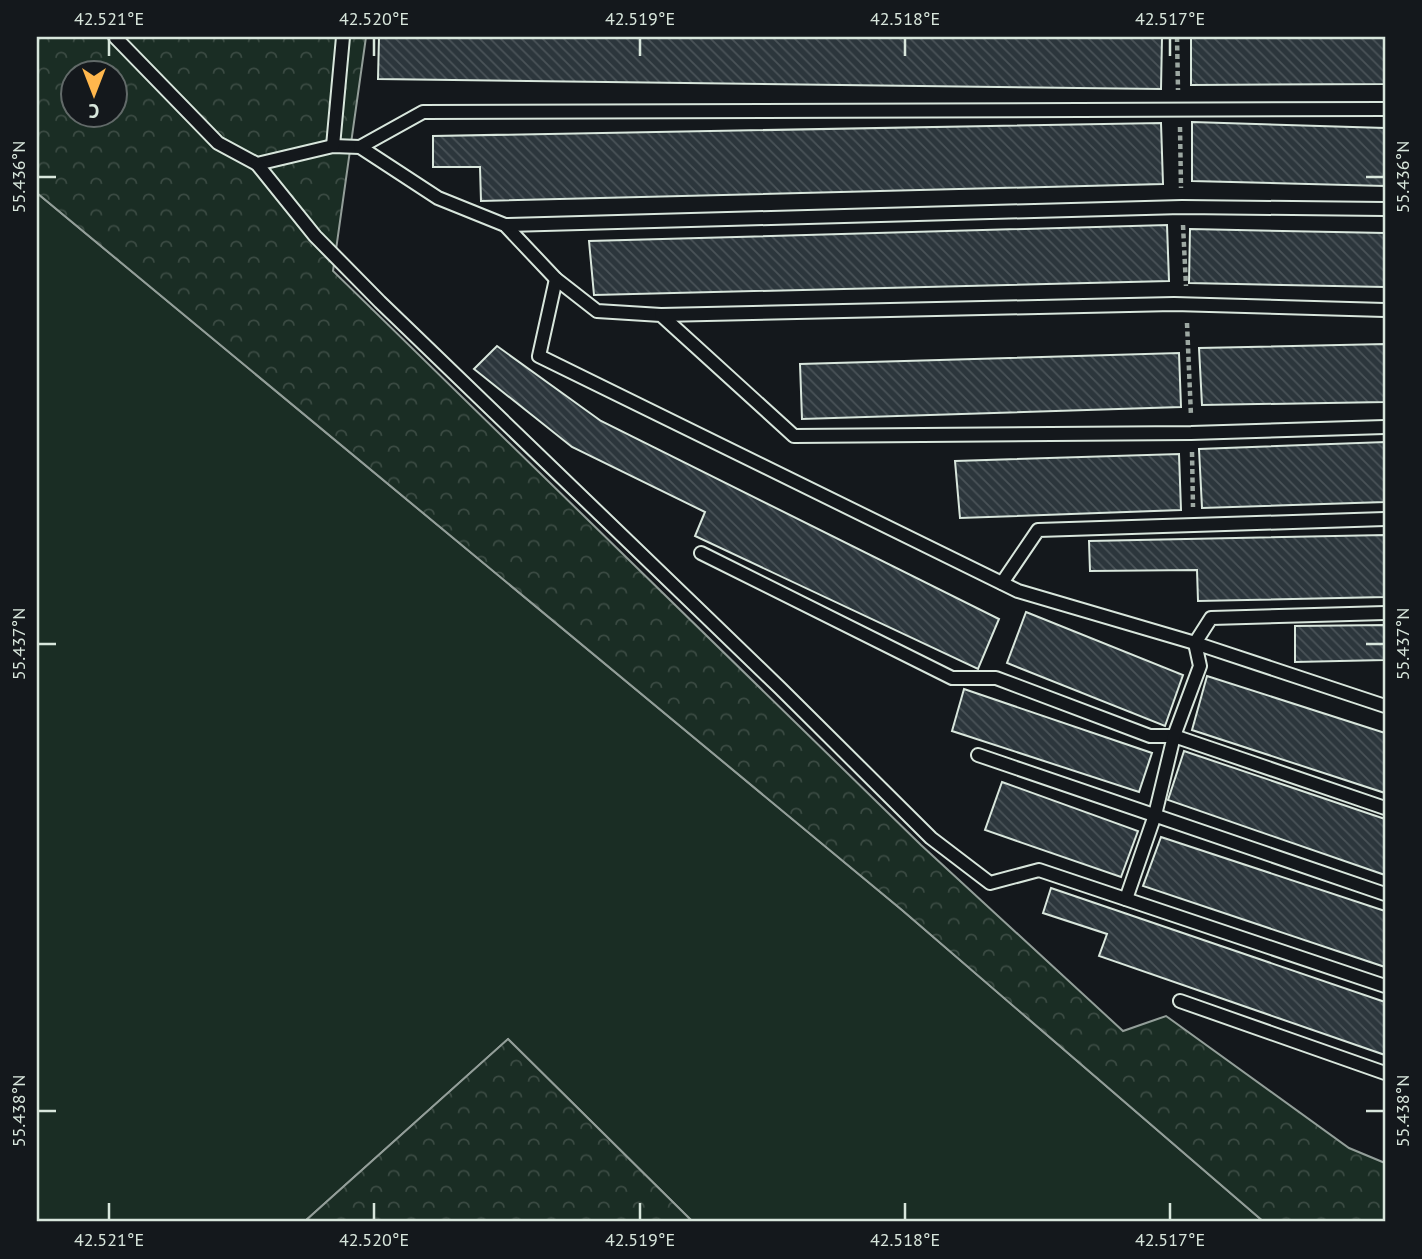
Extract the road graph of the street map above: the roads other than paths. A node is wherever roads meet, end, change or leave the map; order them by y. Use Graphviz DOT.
graph roads {
  1 [pos="115,37"];
  2 [pos="343,37"];
  3 [pos="1385,109"];
  4 [pos="333,145"];
  5 [pos="360,147"];
  6 [pos="257,164"];
  7 [pos="1385,209"];
  8 [pos="505,225"];
  9 [pos="556,279"];
  10 [pos="1385,310"];
  11 [pos="661,315"];
  12 [pos="1385,427"];
  13 [pos="1385,519"];
  14 [pos="701,552"];
  15 [pos="1002,583"];
  16 [pos="1385,613"];
  17 [pos="1195,643"];
  18 [pos="1385,706"];
  19 [pos="1174,736"];
  20 [pos="978,755"];
  21 [pos="1385,808"];
  22 [pos="1155,815"];
  23 [pos="1385,894"];
  24 [pos="1126,899"];
  25 [pos="1385,985"];
  26 [pos="1180,1001"];
  27 [pos="1385,1073"];
  1 -- 6 [label="lane"];
  2 -- 4 [label="lane"];
  3 -- 5 [label="lane"];
  4 -- 5 [label="lane"];
  4 -- 6 [label="lane"];
  5 -- 8 [label="lane"];
  6 -- 24 [label="lane"];
  7 -- 8 [label="lane"];
  8 -- 9 [label="lane"];
  9 -- 11 [label="lane"];
  9 -- 15 [label="lane"];
  10 -- 11 [label="lane"];
  11 -- 12 [label="lane"];
  13 -- 15 [label="lane"];
  14 -- 19 [label="lane"];
  15 -- 17 [label="lane"];
  16 -- 17 [label="lane"];
  17 -- 18 [label="lane"];
  17 -- 19 [label="lane"];
  19 -- 21 [label="lane"];
  19 -- 22 [label="lane"];
  20 -- 22 [label="lane"];
  22 -- 23 [label="lane"];
  22 -- 24 [label="lane"];
  24 -- 25 [label="lane"];
  26 -- 27 [label="lane"];
}
